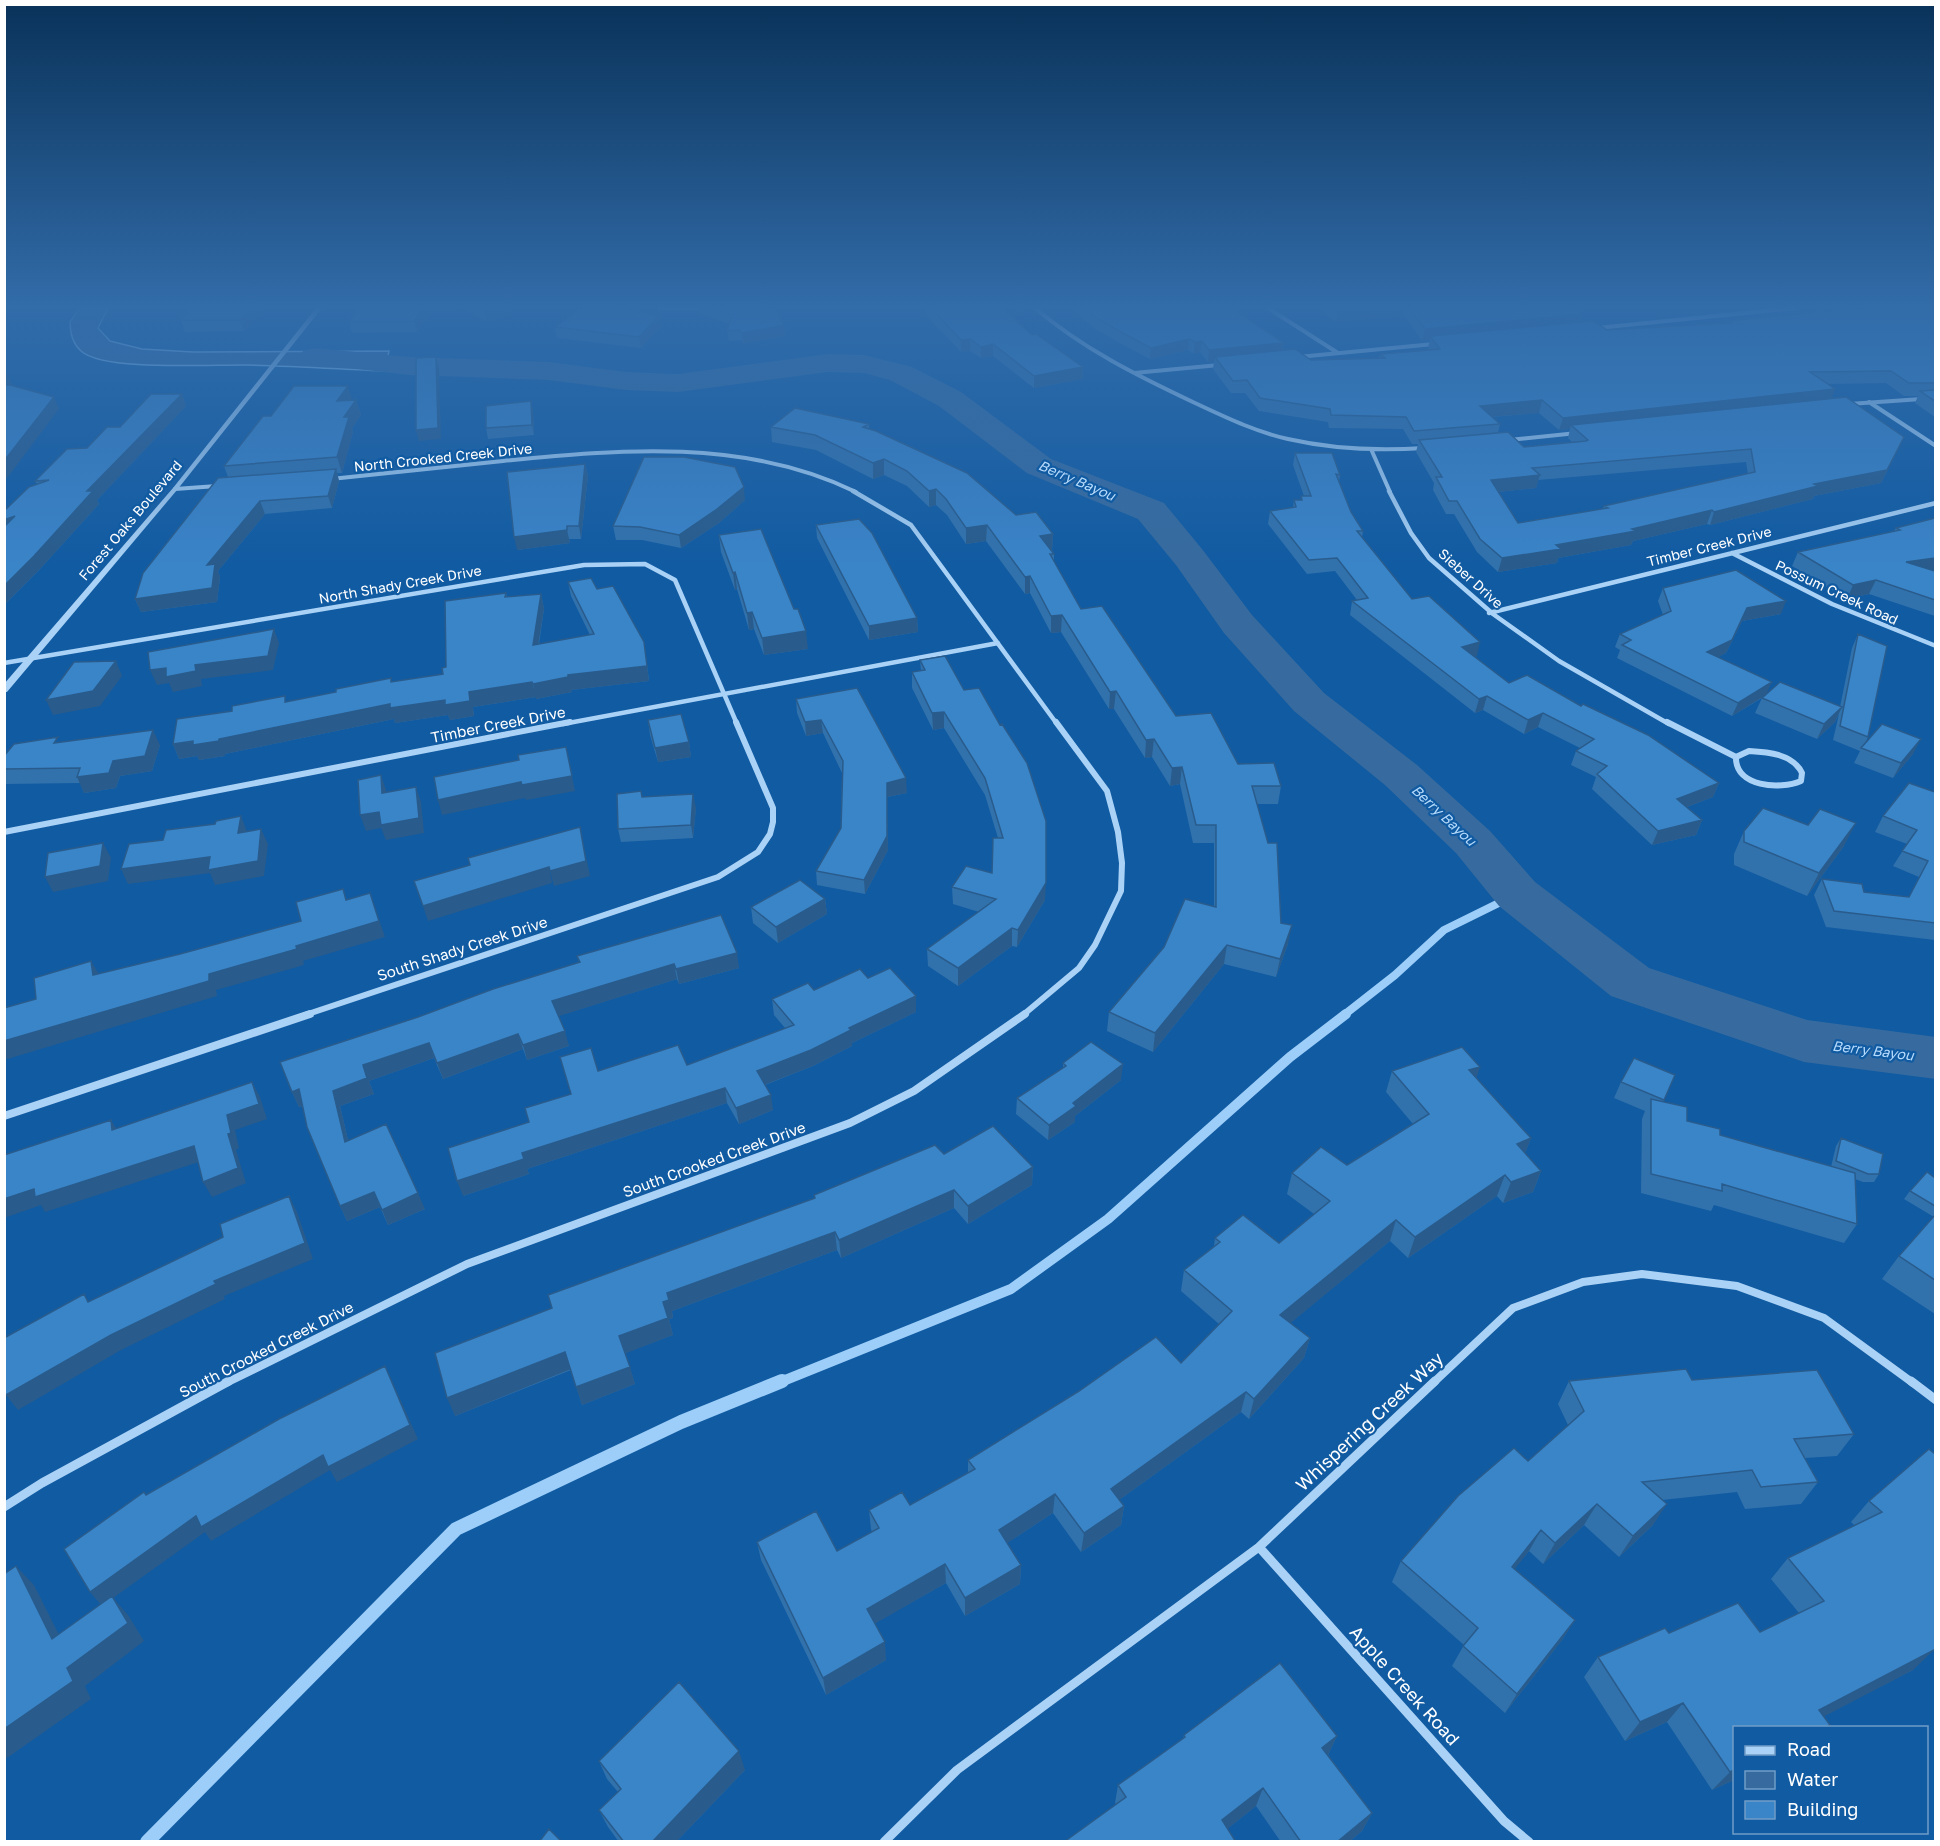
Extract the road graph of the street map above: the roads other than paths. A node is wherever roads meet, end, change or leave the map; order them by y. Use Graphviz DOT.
graph roads {
  1 [pos="250,394"];
  2 [pos="1178,394"];
  3 [pos="1935,398"];
  4 [pos="1869,402"];
  5 [pos="1845,404"];
  6 [pos="1584,432"];
  7 [pos="1501,441"];
  8 [pos="1935,446"];
  9 [pos="1432,448"];
  10 [pos="1371,450"];
  11 [pos="319,480"];
  12 [pos="219,486"];
  13 [pos="175,489"];
  14 [pos="1935,503"];
  15 [pos="1731,553"];
  16 [pos="1489,613"];
  17 [pos="998,643"];
  18 [pos="1935,646"];
  19 [pos="30,659"];
  20 [pos="4,663"];
  21 [pos="4,690"];
  22 [pos="725,692"];
  23 [pos="1736,757"];
  24 [pos="4,832"];
  25 [pos="4,1116"];
  26 [pos="1935,1401"];
  27 [pos="4,1507"];
  28 [pos="1259,1547"];
  29 [pos="884,1842"];
  30 [pos="1528,1842"];
  1 -- 13 [label="street, Forest Oaks Boulevard"];
  2 -- 10 [label="street"];
  3 -- 4 [label="street"];
  4 -- 5 [label="street"];
  4 -- 8 [label="street"];
  6 -- 7 [label="street"];
  9 -- 10 [label="street"];
  10 -- 16 [label="street, Sieber Drive"];
  11 -- 17 [label="street, North Crooked Creek Drive"];
  12 -- 13 [label="street"];
  13 -- 19 [label="street, Forest Oaks Boulevard"];
  14 -- 15 [label="street, Timber Creek Drive"];
  15 -- 16 [label="street, Timber Creek Drive"];
  15 -- 18 [label="street, Possum Creek Road"];
  16 -- 23 [label="street, Sieber Drive"];
  17 -- 22 [label="street, Timber Creek Drive"];
  17 -- 27 [label="street, South Crooked Creek Drive"];
  19 -- 20 [label="street, North Shady Creek Drive"];
  19 -- 21 [label="street, Forest Oaks Boulevard"];
  19 -- 22 [label="street, North Shady Creek Drive"];
  22 -- 24 [label="street, Timber Creek Drive"];
  22 -- 25 [label="street, South Shady Creek Drive"];
  23 -- 23 [label="street, Sieber Drive"];
  26 -- 28 [label="street, Whispering Creek Way"];
  28 -- 29 [label="street, Whispering Creek Way"];
  28 -- 30 [label="street, Apple Creek Road"];
}
